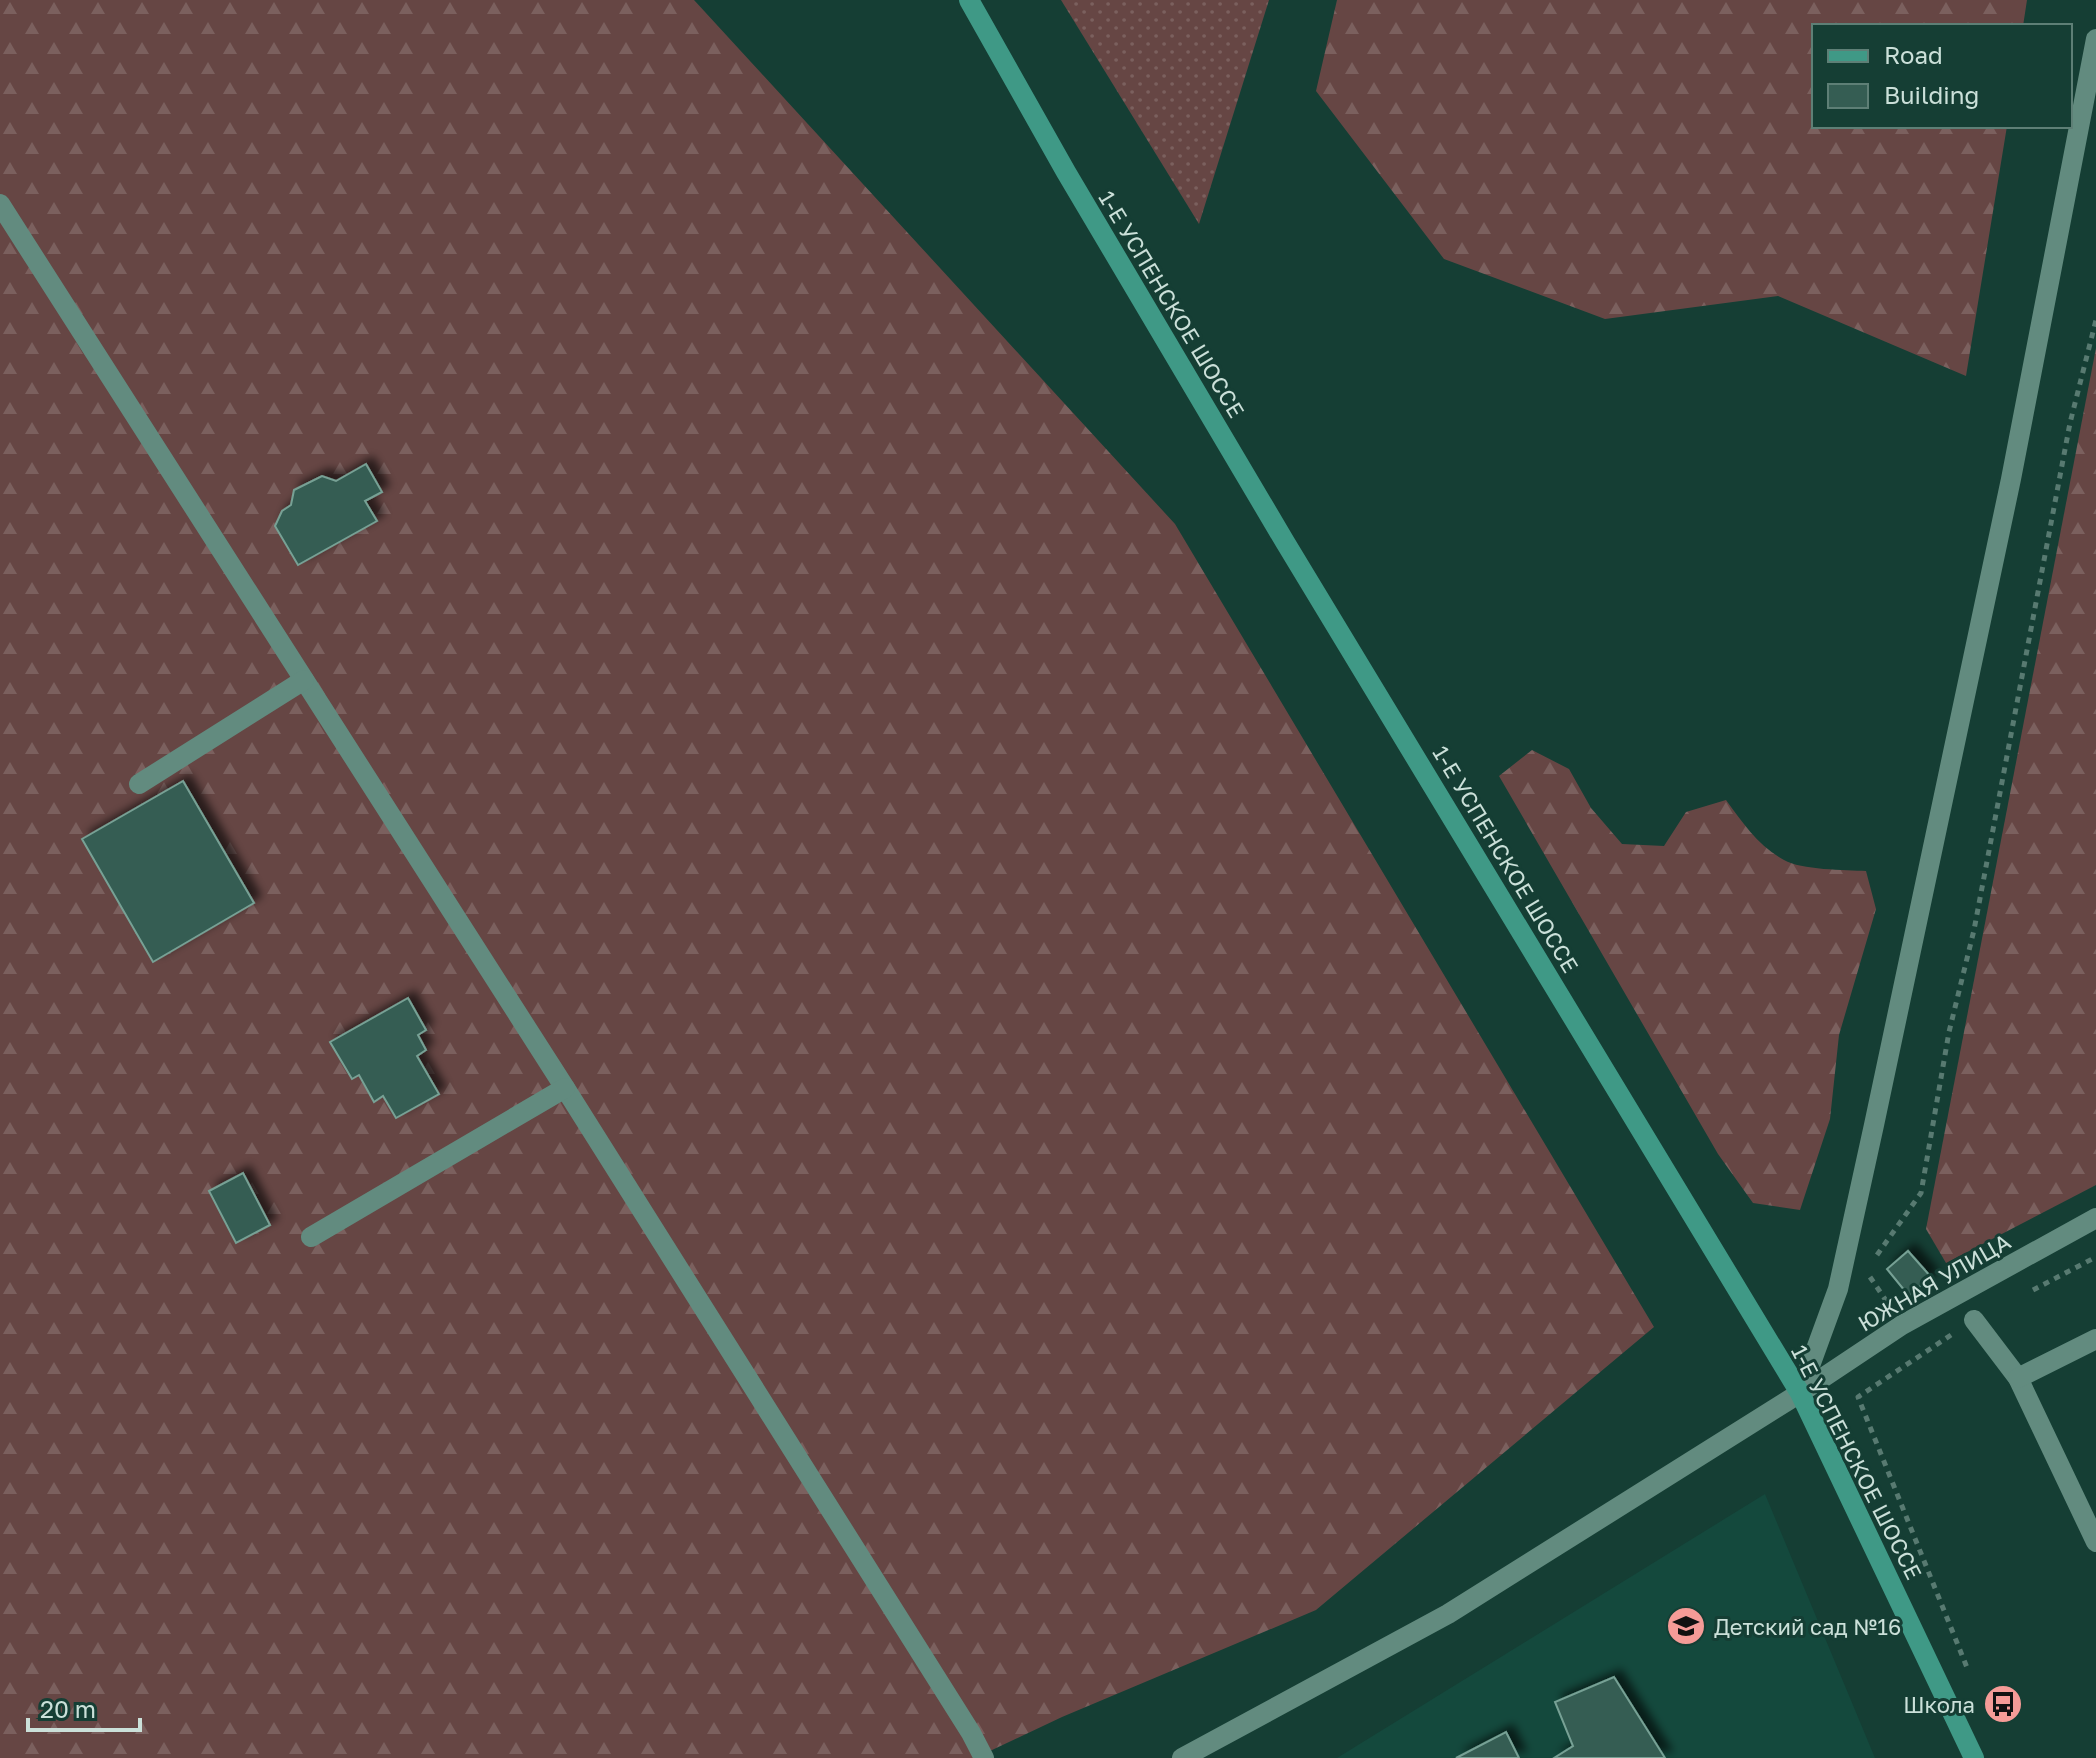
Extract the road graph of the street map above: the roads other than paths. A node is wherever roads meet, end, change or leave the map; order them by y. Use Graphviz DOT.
graph roads {
  1 [pos="969,0"];
  2 [pos="2096,39"];
  3 [pos="0,204"];
  4 [pos="304,680"];
  5 [pos="139,784"];
  6 [pos="565,1088"];
  7 [pos="2096,1218"];
  8 [pos="311,1237"];
  9 [pos="1974,1320"];
  10 [pos="2096,1339"];
  11 [pos="2018,1378"];
  12 [pos="1800,1393"];
  13 [pos="2094,1535"];
  14 [pos="984,1758"];
  15 [pos="1182,1758"];
  16 [pos="1974,1758"];
  1 -- 12 [label="main road, 1-Е УСПЕНСКОЕ ШОССЕ"];
  2 -- 12 [label="street"];
  3 -- 4 [label="street"];
  4 -- 5 [label="street"];
  4 -- 6 [label="street"];
  6 -- 8 [label="street"];
  6 -- 14 [label="street"];
  7 -- 12 [label="street, ЮЖНАЯ УЛИЦА"];
  9 -- 11 [label="street"];
  10 -- 11 [label="street"];
  11 -- 13 [label="street"];
  12 -- 15 [label="street, ЮЖНАЯ УЛИЦА"];
  12 -- 16 [label="main road, 1-Е УСПЕНСКОЕ ШОССЕ"];
}
